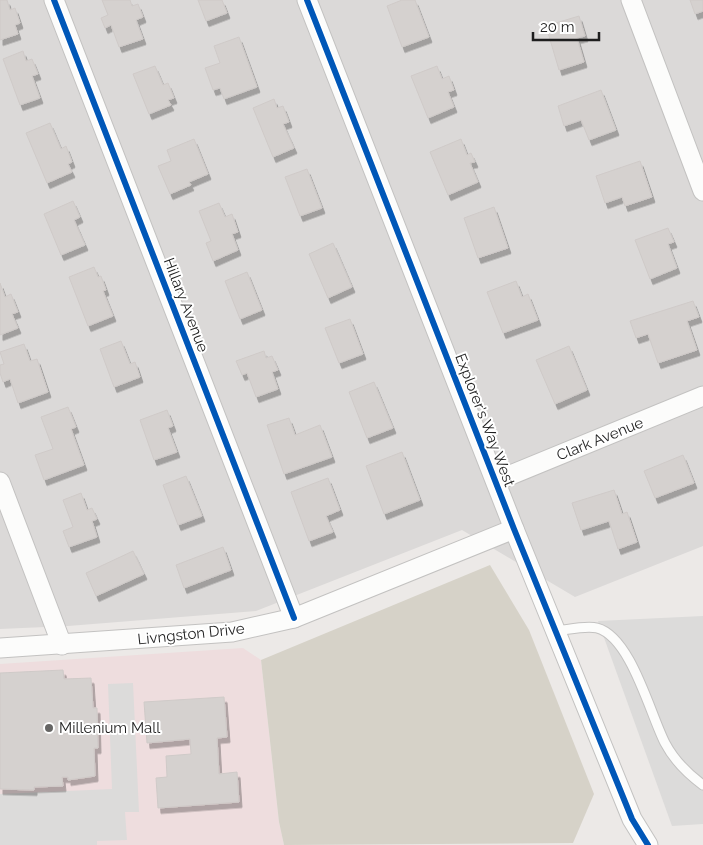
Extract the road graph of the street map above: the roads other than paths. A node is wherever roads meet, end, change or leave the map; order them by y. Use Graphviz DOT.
graph roads {
  1 [pos="54,0"];
  2 [pos="308,0"];
  3 [pos="631,0"];
  4 [pos="703,191"];
  5 [pos="703,396"];
  6 [pos="496,481"];
  7 [pos="0,482"];
  8 [pos="514,529"];
  9 [pos="294,618"];
  10 [pos="555,631"];
  11 [pos="62,645"];
  12 [pos="0,648"];
  13 [pos="703,786"];
  14 [pos="648,845"];
  1 -- 9 [label="street, Hillary Avenue"];
  2 -- 6 [label="street, Explorer's Way West"];
  3 -- 4 [label="street"];
  5 -- 6 [label="street, Clark Avenue"];
  6 -- 8 [label="street, Explorer's Way West"];
  7 -- 11 [label="street"];
  8 -- 9 [label="street, Livngston Drive"];
  8 -- 10 [label="street, Explorer's Way West"];
  9 -- 11 [label="street, Livngston Drive"];
  10 -- 13 [label="lane"];
  10 -- 14 [label="street, Explorer's Way West"];
  11 -- 12 [label="street, Livngston Drive"];
}
